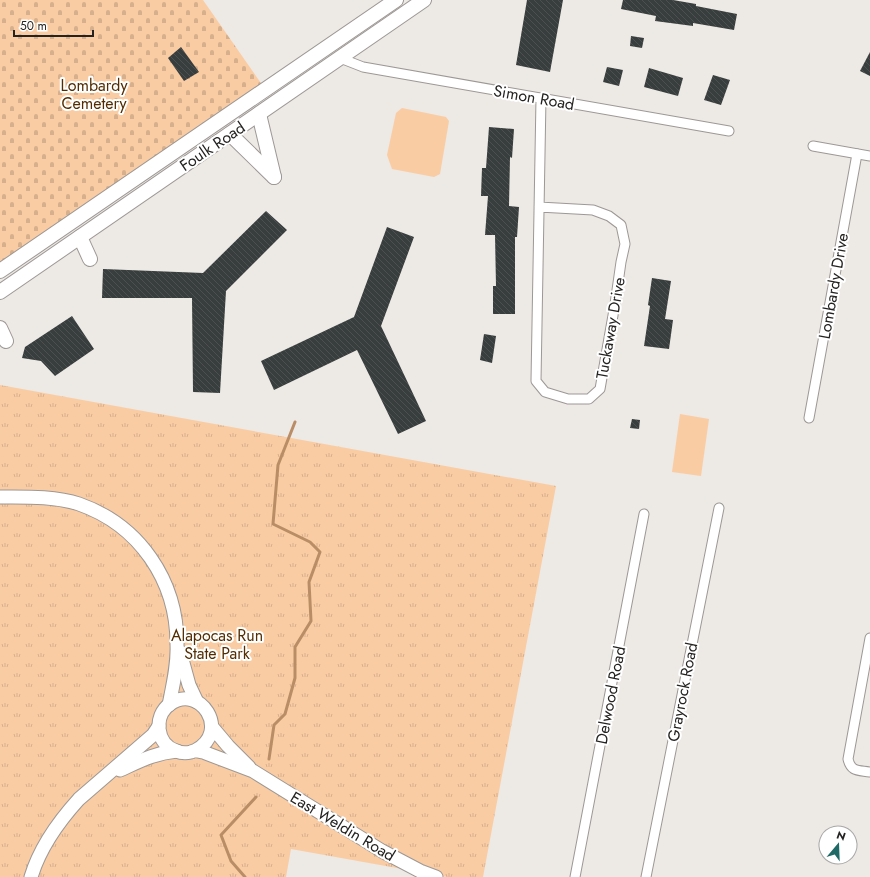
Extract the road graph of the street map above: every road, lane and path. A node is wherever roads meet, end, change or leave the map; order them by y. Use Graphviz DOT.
graph roads {
  1 [pos="396,0"];
  2 [pos="424,0"];
  3 [pos="340,58"];
  4 [pos="541,98"];
  5 [pos="259,114"];
  6 [pos="729,130"];
  7 [pos="230,134"];
  8 [pos="813,146"];
  9 [pos="857,154"];
  10 [pos="870,156"];
  11 [pos="146,171"];
  12 [pos="156,184"];
  13 [pos="539,207"];
  14 [pos="80,236"];
  15 [pos="90,259"];
  16 [pos="0,271"];
  17 [pos="0,292"];
  18 [pos="0,328"];
  19 [pos="6,341"];
  20 [pos="810,418"];
  21 [pos="0,497"];
  22 [pos="719,508"];
  23 [pos="644,514"];
  24 [pos="870,638"];
  25 [pos="178,645"];
  26 [pos="197,702"];
  27 [pos="169,704"];
  28 [pos="159,726"];
  29 [pos="212,727"];
  30 [pos="196,750"];
  31 [pos="177,751"];
  32 [pos="253,771"];
  33 [pos="870,772"];
  34 [pos="106,776"];
  35 [pos="31,877"];
  36 [pos="436,877"];
  37 [pos="575,877"];
  38 [pos="646,877"];
  1 -- 11 [label="main road, Foulk Road"];
  2 -- 3 [label="main road, Foulk Road"];
  3 -- 4 [label="street, Simon Road"];
  3 -- 5 [label="main road, Foulk Road"];
  4 -- 6 [label="street, Simon Road"];
  4 -- 13 [label="street, Tuckaway Drive"];
  5 -- 7 [label="main road, Foulk Road"];
  5 -- 7 [label="main road"];
  7 -- 12 [label="main road, Foulk Road"];
  8 -- 9 [label="street"];
  9 -- 10 [label="street"];
  9 -- 20 [label="street, Lombardy Drive"];
  11 -- 12 [label="street"];
  11 -- 16 [label="main road, Foulk Road"];
  12 -- 14 [label="main road, Foulk Road"];
  13 -- 13 [label="street, Tuckaway Drive"];
  14 -- 15 [label="main road"];
  14 -- 17 [label="main road, Foulk Road"];
  18 -- 19 [label="main road"];
  21 -- 25 [label="street"];
  22 -- 38 [label="street, Grayrock Road"];
  23 -- 37 [label="street, Delwood Road"];
  24 -- 33 [label="street"];
  25 -- 26 [label="street"];
  25 -- 27 [label="street"];
  26 -- 27 [label="street"];
  26 -- 29 [label="street"];
  27 -- 28 [label="street"];
  28 -- 31 [label="street"];
  28 -- 34 [label="street"];
  29 -- 30 [label="street"];
  29 -- 32 [label="street, East Weldin Road"];
  30 -- 31 [label="street"];
  30 -- 32 [label="street, East Weldin Road"];
  31 -- 34 [label="street"];
  32 -- 36 [label="street, East Weldin Road"];
  34 -- 35 [label="street"];
}
